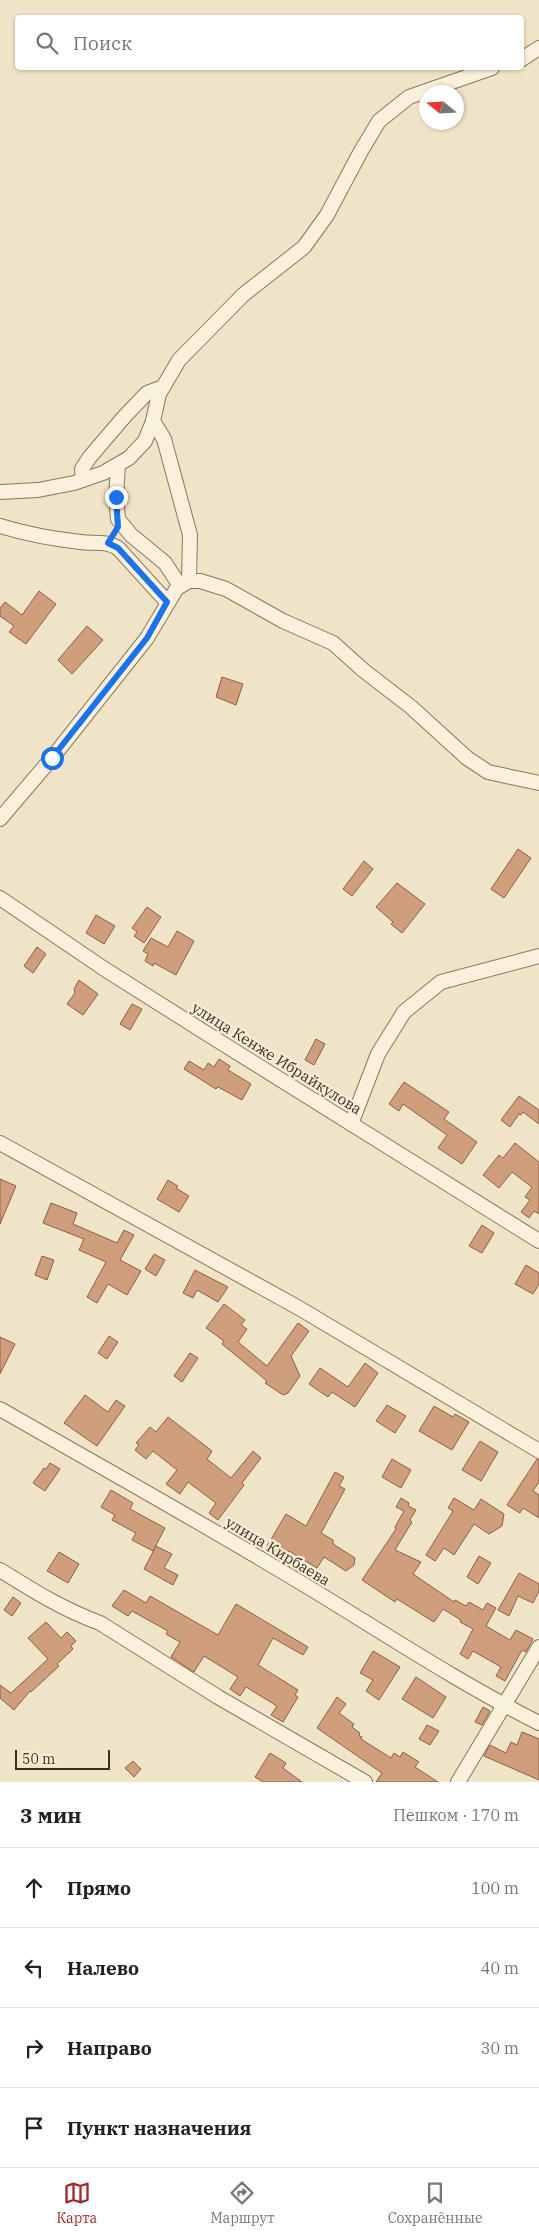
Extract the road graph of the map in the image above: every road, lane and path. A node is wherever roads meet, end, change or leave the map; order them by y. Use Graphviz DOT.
graph roads {
  1 [pos="539,48"];
  2 [pos="524,58"];
  3 [pos="486,70"];
  4 [pos="163,387"];
  5 [pos="153,421"];
  6 [pos="118,465"];
  7 [pos="83,480"];
  8 [pos="0,492"];
  9 [pos="0,516"];
  10 [pos="118,519"];
  11 [pos="0,526"];
  12 [pos="22,532"];
  13 [pos="108,543"];
  14 [pos="184,583"];
  15 [pos="167,602"];
  16 [pos="539,783"];
  17 [pos="0,818"];
  18 [pos="0,898"];
  19 [pos="539,956"];
  20 [pos="351,1124"];
  21 [pos="0,1143"];
  22 [pos="539,1241"];
  23 [pos="0,1409"];
  24 [pos="539,1451"];
  25 [pos="0,1570"];
  26 [pos="539,1647"];
  27 [pos="504,1706"];
  28 [pos="539,1723"];
  29 [pos="365,1782"];
  30 [pos="458,1782"];
  1 -- 2 [label="street"];
  3 -- 4 [label="street"];
  4 -- 5 [label="street"];
  4 -- 7 [label="street"];
  5 -- 6 [label="street"];
  5 -- 14 [label="street"];
  6 -- 7 [label="street"];
  6 -- 10 [label="street"];
  7 -- 8 [label="street"];
  9 -- 12 [label="street"];
  10 -- 13 [label="street"];
  10 -- 14 [label="street"];
  11 -- 12 [label="street"];
  12 -- 13 [label="street"];
  13 -- 15 [label="street"];
  14 -- 15 [label="street"];
  14 -- 16 [label="street"];
  15 -- 17 [label="street"];
  18 -- 20 [label="street, улица Кенже Ибрайкулова"];
  19 -- 20 [label="street"];
  20 -- 22 [label="street, улица Кенже Ибрайкулова"];
  21 -- 24 [label="street"];
  23 -- 27 [label="street, улица Кирбаева"];
  25 -- 29 [label="street"];
  26 -- 27 [label="street"];
  27 -- 28 [label="street, улица Кирбаева"];
  27 -- 30 [label="street"];
}
